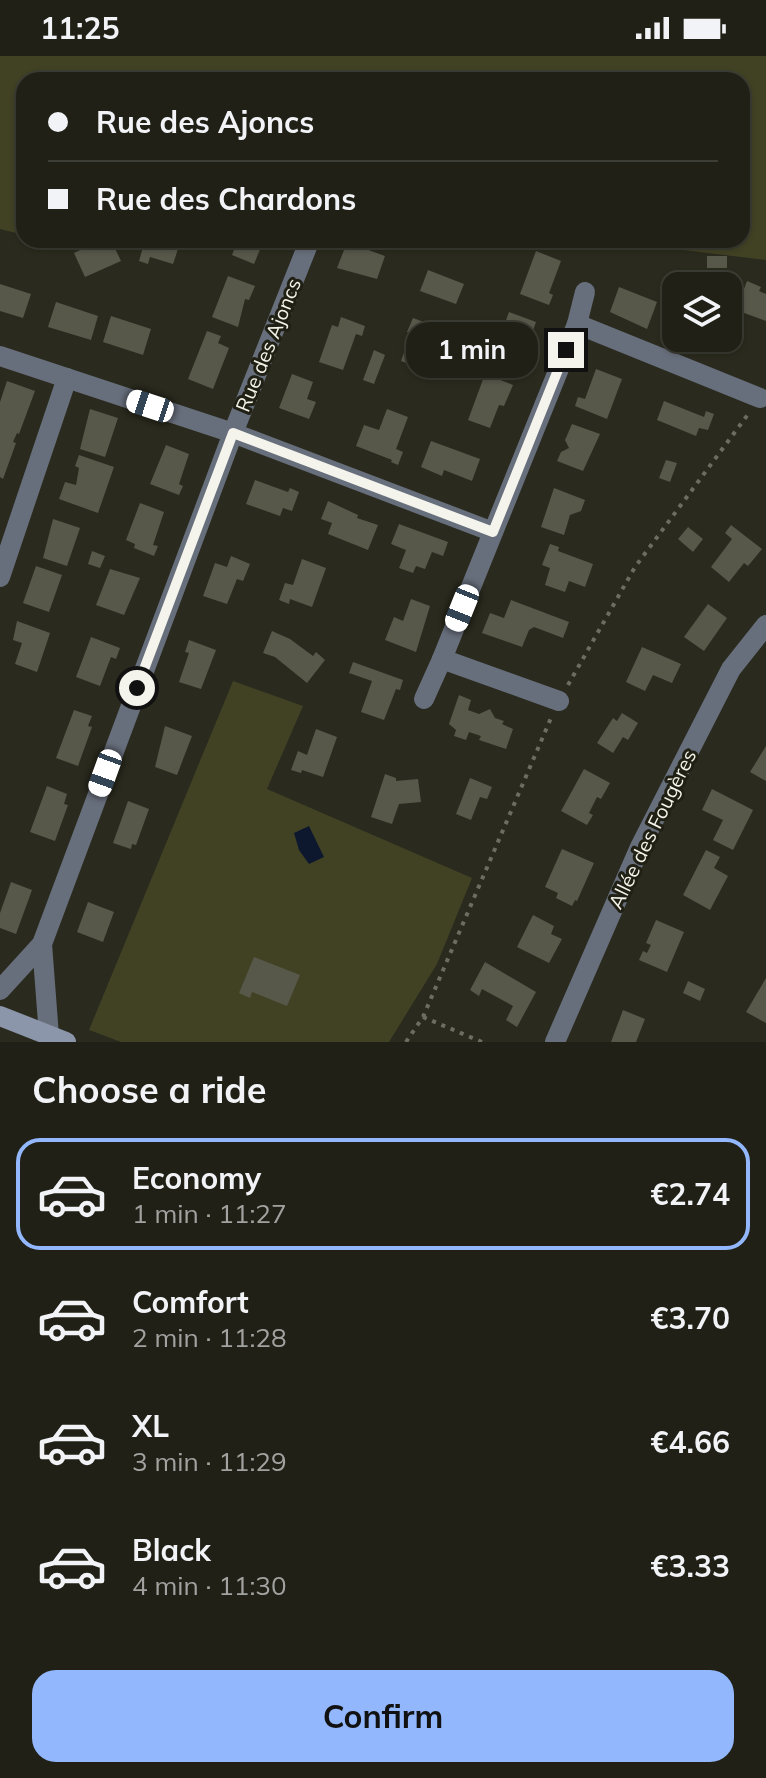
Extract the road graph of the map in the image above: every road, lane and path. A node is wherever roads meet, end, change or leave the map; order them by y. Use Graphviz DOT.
graph roads {
  1 [pos="307,248"];
  2 [pos="585,292"];
  3 [pos="577,324"];
  4 [pos="0,356"];
  5 [pos="67,378"];
  6 [pos="760,398"];
  7 [pos="233,433"];
  8 [pos="493,532"];
  9 [pos="0,577"];
  10 [pos="766,625"];
  11 [pos="442,659"];
  12 [pos="424,699"];
  13 [pos="559,701"];
  14 [pos="42,944"];
  15 [pos="0,990"];
  16 [pos="0,1016"];
  17 [pos="423,1017"];
  18 [pos="57,1039"];
  19 [pos="482,1042"];
  20 [pos="555,1042"];
  1 -- 7 [label="street, Rue des Ajoncs"];
  2 -- 3 [label="street"];
  3 -- 6 [label="street"];
  3 -- 8 [label="street"];
  4 -- 5 [label="street"];
  5 -- 7 [label="street"];
  5 -- 9 [label="street"];
  7 -- 8 [label="street"];
  7 -- 14 [label="street, Rue des Ajoncs"];
  8 -- 11 [label="street"];
  10 -- 20 [label="street, Allée des Fougères"];
  11 -- 12 [label="street"];
  11 -- 13 [label="street"];
  14 -- 15 [label="street, Rue des Ajoncs"];
  14 -- 18 [label="street, Rue des Ajoncs"];
  16 -- 18 [label="main road"];
  17 -- 19 [label="path"];
}
